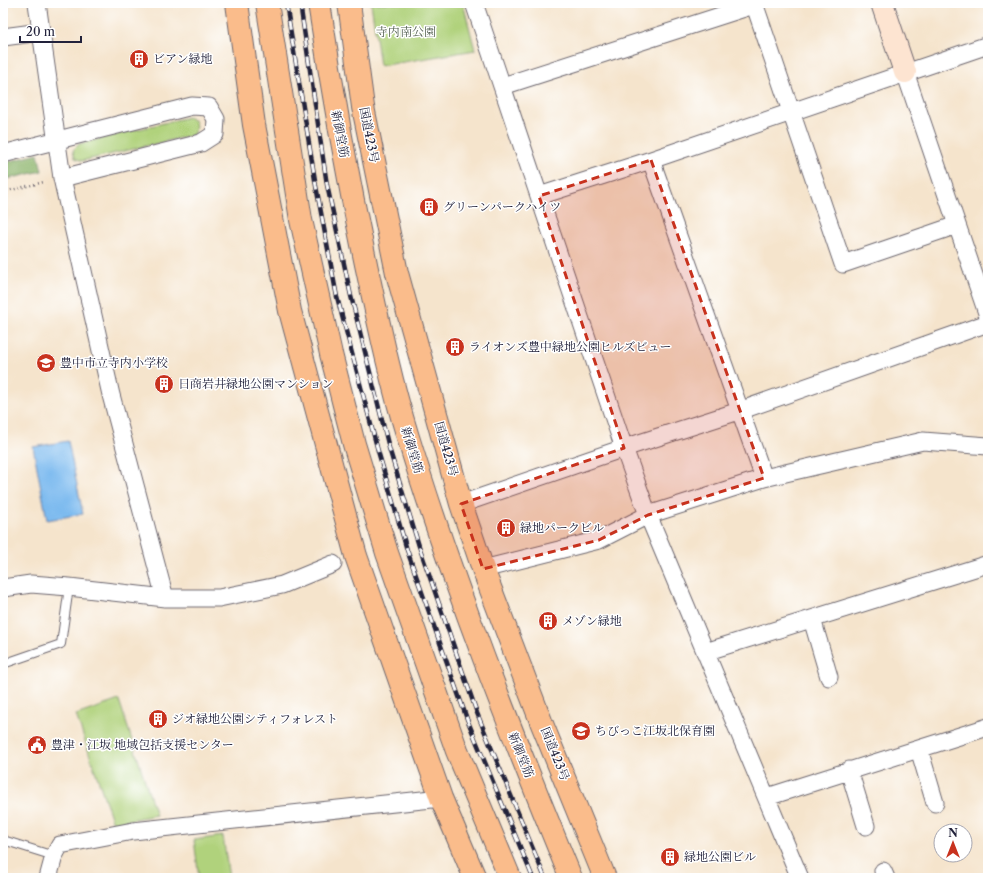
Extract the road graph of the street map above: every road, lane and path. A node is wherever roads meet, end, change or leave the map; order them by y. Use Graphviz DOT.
graph roads {
  1 [pos="37,3"];
  2 [pos="237,3"];
  3 [pos="267,3"];
  4 [pos="319,3"];
  5 [pos="349,3"];
  6 [pos="474,3"];
  7 [pos="882,3"];
  8 [pos="754,4"];
  9 [pos="41,32"];
  10 [pos="3,37"];
  11 [pos="988,45"];
  12 [pos="905,72"];
  13 [pos="503,86"];
  14 [pos="791,113"];
  15 [pos="58,140"];
  16 [pos="3,154"];
  17 [pos="651,160"];
  18 [pos="62,178"];
  19 [pos="3,192"];
  20 [pos="539,196"];
  21 [pos="957,225"];
  22 [pos="988,316"];
  23 [pos="988,324"];
  24 [pos="739,412"];
  25 [pos="988,446"];
  26 [pos="624,448"];
  27 [pos="764,478"];
  28 [pos="461,504"];
  29 [pos="648,515"];
  30 [pos="333,564"];
  31 [pos="988,564"];
  32 [pos="483,569"];
  33 [pos="69,587"];
  34 [pos="3,588"];
  35 [pos="165,598"];
  36 [pos="812,618"];
  37 [pos="705,652"];
  38 [pos="3,664"];
  39 [pos="829,677"];
  40 [pos="988,727"];
  41 [pos="919,749"];
  42 [pos="849,770"];
  43 [pos="767,797"];
  44 [pos="440,798"];
  45 [pos="935,803"];
  46 [pos="866,826"];
  47 [pos="3,839"];
  48 [pos="54,856"];
  49 [pos="48,878"];
  50 [pos="475,878"];
  51 [pos="510,878"];
  52 [pos="571,878"];
  53 [pos="605,878"];
  54 [pos="800,878"];
  1 -- 9 [label="street"];
  2 -- 44 [label="highway"];
  3 -- 51 [label="highway"];
  4 -- 52 [label="highway, 新御堂筋"];
  5 -- 28 [label="highway, 国道423号"];
  6 -- 13 [label="street"];
  7 -- 12 [label="street"];
  8 -- 13 [label="street"];
  8 -- 14 [label="street"];
  9 -- 10 [label="street"];
  9 -- 15 [label="street"];
  11 -- 12 [label="street"];
  12 -- 14 [label="street"];
  12 -- 21 [label="street"];
  13 -- 20 [label="street"];
  14 -- 17 [label="street"];
  14 -- 21 [label="street"];
  15 -- 16 [label="street"];
  15 -- 18 [label="street"];
  15 -- 18 [label="street"];
  17 -- 20 [label="street"];
  17 -- 24 [label="street"];
  18 -- 19 [label="path"];
  18 -- 35 [label="street"];
  20 -- 26 [label="street"];
  21 -- 22 [label="street"];
  23 -- 24 [label="street"];
  24 -- 26 [label="street"];
  24 -- 27 [label="street"];
  25 -- 27 [label="street"];
  26 -- 28 [label="street"];
  26 -- 29 [label="street"];
  27 -- 29 [label="street"];
  28 -- 32 [label="highway, 国道423号"];
  29 -- 32 [label="street"];
  29 -- 37 [label="street"];
  30 -- 35 [label="street"];
  31 -- 36 [label="street"];
  32 -- 53 [label="highway, 国道423号"];
  33 -- 34 [label="street"];
  33 -- 35 [label="street"];
  33 -- 38 [label="lane"];
  36 -- 37 [label="street"];
  36 -- 39 [label="street"];
  37 -- 43 [label="street"];
  40 -- 41 [label="street"];
  41 -- 42 [label="street"];
  41 -- 45 [label="street"];
  42 -- 43 [label="street"];
  42 -- 46 [label="street"];
  43 -- 54 [label="street"];
  44 -- 48 [label="street"];
  44 -- 50 [label="highway"];
  47 -- 48 [label="lane"];
  48 -- 49 [label="street"];
}
